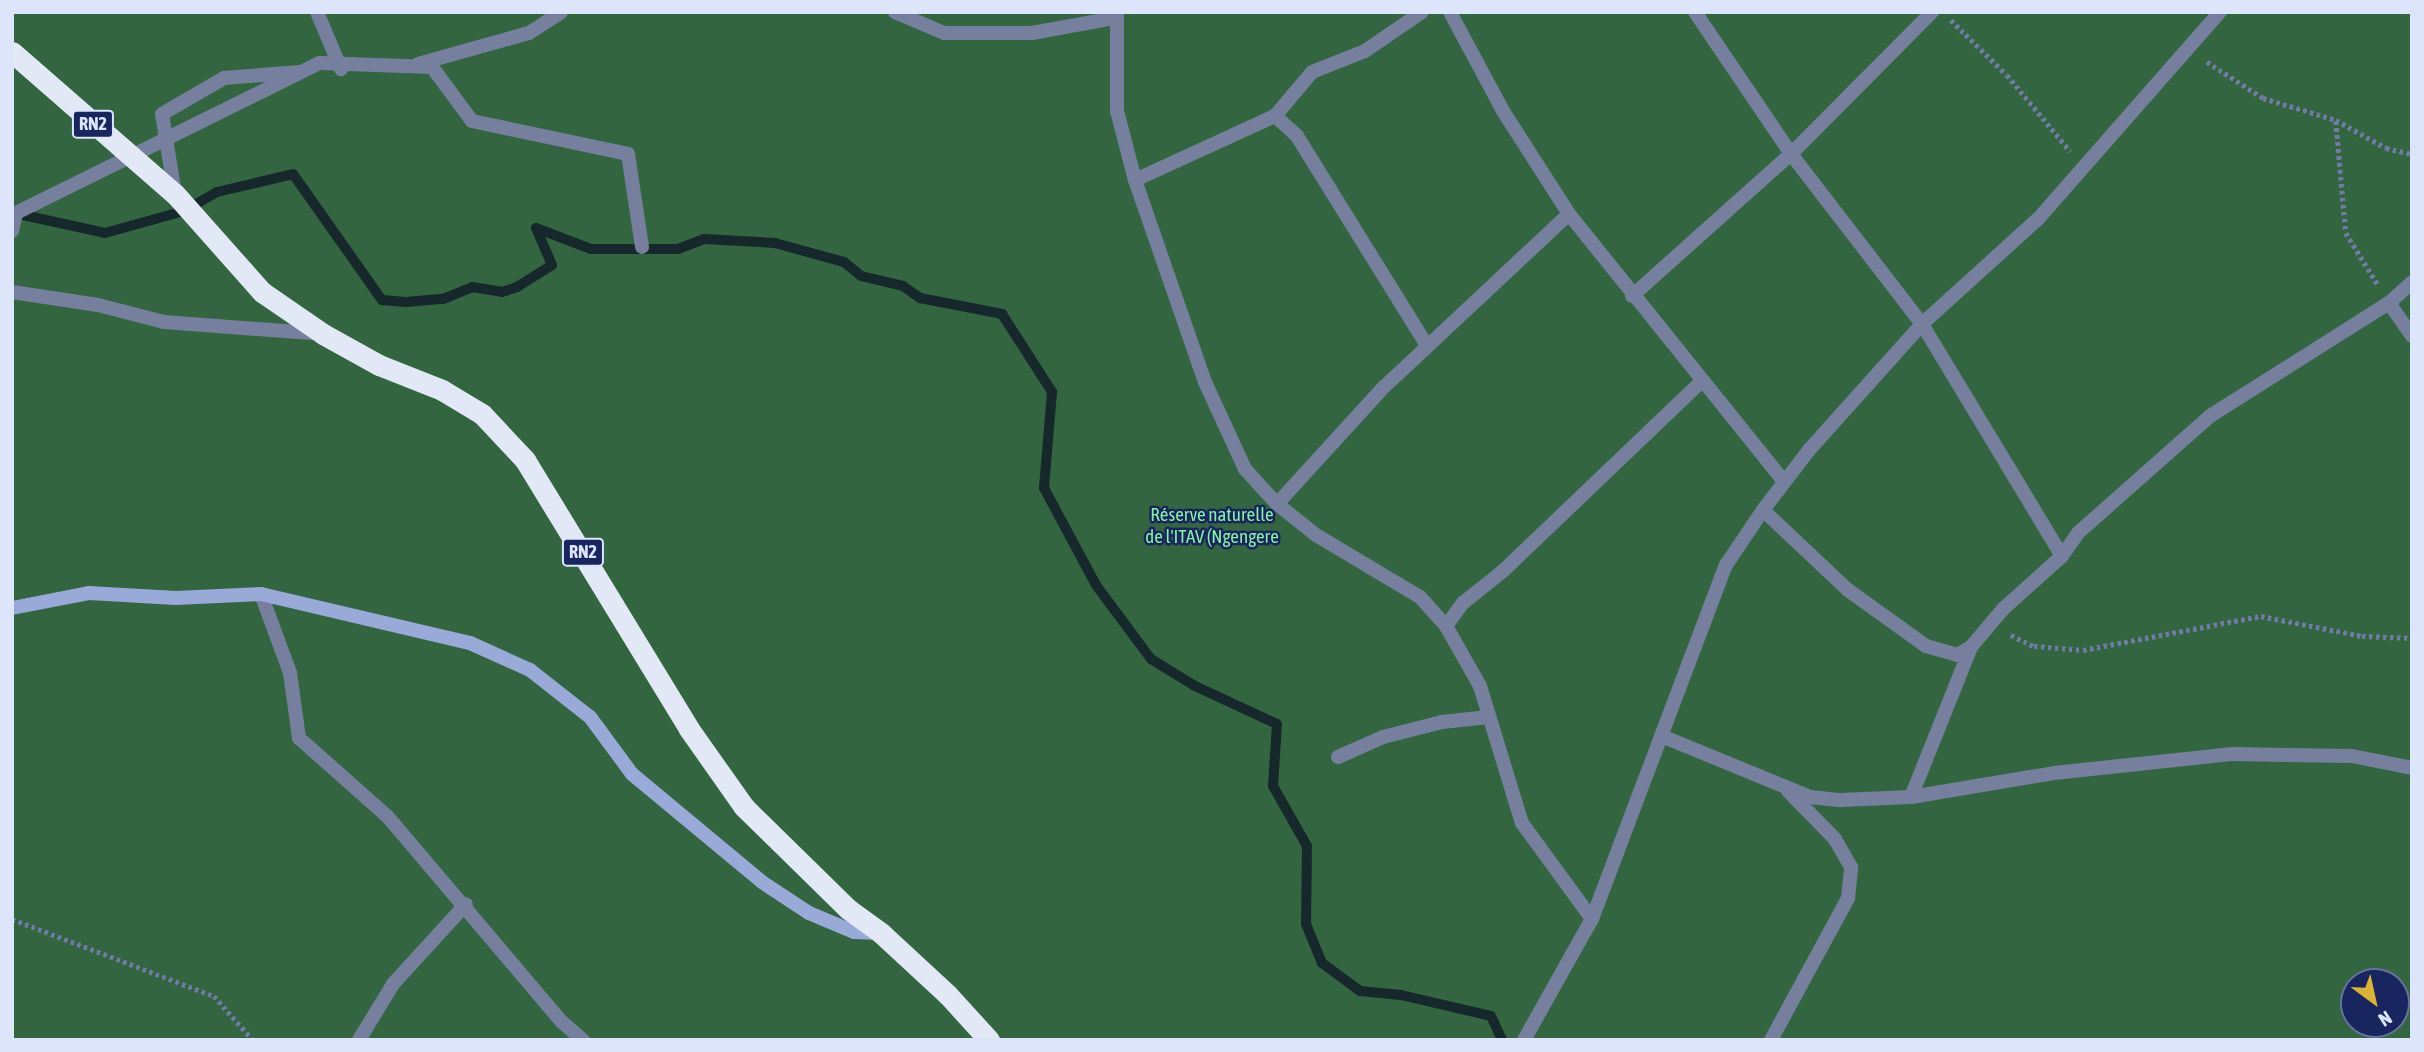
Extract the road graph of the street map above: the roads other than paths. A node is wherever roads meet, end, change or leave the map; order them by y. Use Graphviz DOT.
graph roads {
  1 [pos="317,12"];
  2 [pos="561,12"];
  3 [pos="895,12"];
  4 [pos="1422,12"];
  5 [pos="1450,12"];
  6 [pos="1695,12"];
  7 [pos="1931,12"];
  8 [pos="2220,12"];
  9 [pos="1116,15"];
  10 [pos="12,52"];
  11 [pos="341,69"];
  12 [pos="1275,116"];
  13 [pos="1791,154"];
  14 [pos="1135,180"];
  15 [pos="175,194"];
  16 [pos="1569,214"];
  17 [pos="12,231"];
  18 [pos="642,247"];
  19 [pos="2412,282"];
  20 [pos="12,292"];
  21 [pos="1632,296"];
  22 [pos="2389,303"];
  23 [pos="1922,324"];
  24 [pos="323,334"];
  25 [pos="2412,336"];
  26 [pos="1427,346"];
  27 [pos="1701,382"];
  28 [pos="1784,481"];
  29 [pos="1278,504"];
  30 [pos="1763,510"];
  31 [pos="2062,556"];
  32 [pos="261,594"];
  33 [pos="12,608"];
  34 [pos="1446,626"];
  35 [pos="1971,647"];
  36 [pos="1489,717"];
  37 [pos="1664,737"];
  38 [pos="1338,757"];
  39 [pos="2412,768"];
  40 [pos="1782,785"];
  41 [pos="1911,797"];
  42 [pos="466,904"];
  43 [pos="1592,919"];
  44 [pos="881,933"];
  45 [pos="1525,1038"];
  46 [pos="359,1040"];
  47 [pos="583,1040"];
  48 [pos="989,1040"];
  49 [pos="1771,1040"];
  1 -- 11 [label="street"];
  2 -- 11 [label="street"];
  3 -- 9 [label="street"];
  4 -- 12 [label="street"];
  5 -- 16 [label="street"];
  6 -- 13 [label="street"];
  7 -- 13 [label="street"];
  8 -- 23 [label="street"];
  9 -- 14 [label="street"];
  10 -- 15 [label="highway, RN2"];
  11 -- 15 [label="street"];
  12 -- 14 [label="street"];
  12 -- 26 [label="street"];
  13 -- 21 [label="street"];
  13 -- 23 [label="street"];
  14 -- 29 [label="street"];
  15 -- 24 [label="highway, RN2"];
  16 -- 21 [label="street"];
  16 -- 26 [label="street"];
  17 -- 18 [label="street"];
  19 -- 22 [label="street"];
  20 -- 24 [label="street"];
  21 -- 27 [label="street"];
  22 -- 25 [label="street"];
  22 -- 31 [label="street"];
  23 -- 28 [label="street"];
  23 -- 31 [label="street"];
  24 -- 44 [label="highway, RN2"];
  26 -- 29 [label="street"];
  27 -- 28 [label="street"];
  27 -- 34 [label="street"];
  28 -- 30 [label="street"];
  29 -- 34 [label="street"];
  30 -- 35 [label="street"];
  30 -- 37 [label="street"];
  31 -- 35 [label="street"];
  32 -- 33 [label="street"];
  32 -- 42 [label="street"];
  32 -- 44 [label="street"];
  34 -- 36 [label="street"];
  35 -- 41 [label="street"];
  36 -- 38 [label="street"];
  36 -- 43 [label="street"];
  37 -- 40 [label="street"];
  37 -- 43 [label="street"];
  39 -- 41 [label="street"];
  40 -- 41 [label="street"];
  40 -- 49 [label="street"];
  42 -- 46 [label="street"];
  42 -- 47 [label="street"];
  43 -- 45 [label="street"];
  44 -- 48 [label="highway, RN2"];
}
